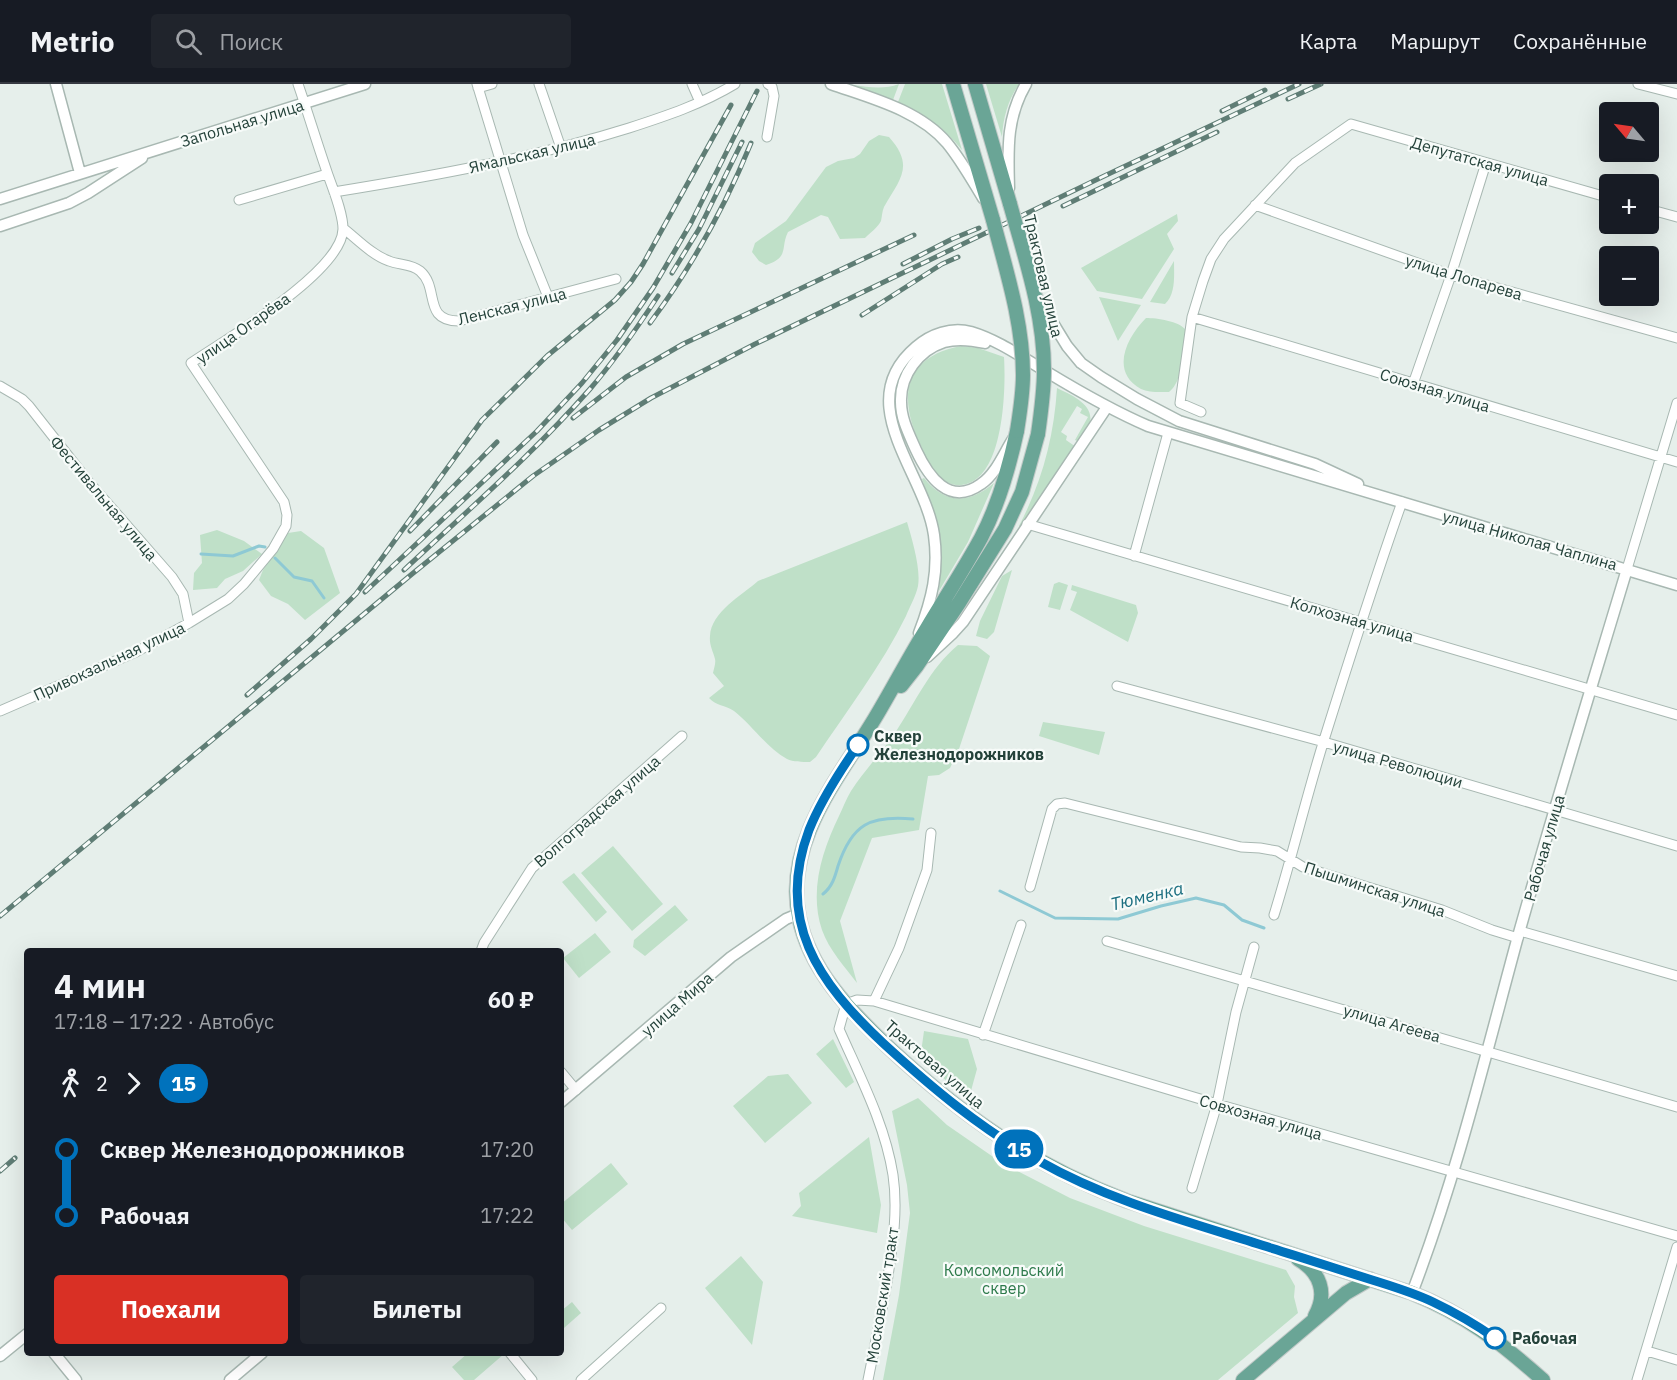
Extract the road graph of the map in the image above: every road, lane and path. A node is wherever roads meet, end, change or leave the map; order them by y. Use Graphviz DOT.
graph roads {
  1 [pos="56,84"];
  2 [pos="298,84"];
  3 [pos="365,84"];
  4 [pos="492,84"];
  5 [pos="540,84"];
  6 [pos="692,84"];
  7 [pos="735,84"];
  8 [pos="768,84"];
  9 [pos="831,84"];
  10 [pos="953,84"];
  11 [pos="975,84"];
  12 [pos="1026,84"];
  13 [pos="1638,84"];
  14 [pos="477,86"];
  15 [pos="1677,94"];
  16 [pos="700,102"];
  17 [pos="305,104"];
  18 [pos="766,137"];
  19 [pos="561,148"];
  20 [pos="153,151"];
  21 [pos="500,162"];
  22 [pos="1486,163"];
  23 [pos="80,173"];
  24 [pos="327,174"];
  25 [pos="334,192"];
  26 [pos="1599,195"];
  27 [pos="0,199"];
  28 [pos="239,200"];
  29 [pos="1010,204"];
  30 [pos="1254,205"];
  31 [pos="990,209"];
  32 [pos="1659,212"];
  33 [pos="1677,218"];
  34 [pos="0,226"];
  35 [pos="343,228"];
  36 [pos="1451,275"];
  37 [pos="616,279"];
  38 [pos="1034,291"];
  39 [pos="548,297"];
  40 [pos="1192,317"];
  41 [pos="1677,338"];
  42 [pos="999,345"];
  43 [pos="1413,384"];
  44 [pos="0,386"];
  45 [pos="1677,403"];
  46 [pos="1107,407"];
  47 [pos="1201,412"];
  48 [pos="1017,431"];
  49 [pos="1168,433"];
  50 [pos="1661,457"];
  51 [pos="1677,462"];
  52 [pos="1382,496"];
  53 [pos="1402,502"];
  54 [pos="1028,524"];
  55 [pos="286,526"];
  56 [pos="1134,556"];
  57 [pos="1627,569"];
  58 [pos="1677,585"];
  59 [pos="1362,621"];
  60 [pos="189,623"];
  61 [pos="913,663"];
  62 [pos="1117,686"];
  63 [pos="1590,690"];
  64 [pos="0,711"];
  65 [pos="1677,715"];
  66 [pos="682,736"];
  67 [pos="1323,742"];
  68 [pos="1556,810"];
  69 [pos="932,833"];
  70 [pos="1677,846"];
  71 [pos="1291,860"];
  72 [pos="1030,887"];
  73 [pos="798,914"];
  74 [pos="1274,915"];
  75 [pos="1021,924"];
  76 [pos="1519,934"];
  77 [pos="1107,941"];
  78 [pos="1254,947"];
  79 [pos="482,948"];
  80 [pos="1677,976"];
  81 [pos="1245,981"];
  82 [pos="874,1001"];
  83 [pos="846,1004"];
  84 [pos="983,1035"];
  85 [pos="1488,1051"];
  86 [pos="564,1076"];
  87 [pos="576,1090"];
  88 [pos="564,1100"];
  89 [pos="1217,1104"];
  90 [pos="1677,1107"];
  91 [pos="1452,1173"];
  92 [pos="1192,1188"];
  93 [pos="1677,1236"];
  94 [pos="1677,1247"];
  95 [pos="1287,1253"];
  96 [pos="1370,1279"];
  97 [pos="1412,1293"];
  98 [pos="660,1308"];
  99 [pos="1310,1323"];
  100 [pos="24,1336"];
  101 [pos="1647,1351"];
  102 [pos="0,1356"];
  103 [pos="56,1356"];
  104 [pos="258,1356"];
  105 [pos="512,1356"];
  106 [pos="1677,1360"];
  107 [pos="76,1380"];
  108 [pos="230,1380"];
  109 [pos="532,1380"];
  110 [pos="581,1380"];
  111 [pos="868,1380"];
  112 [pos="1243,1380"];
  113 [pos="1544,1380"];
  114 [pos="1636,1380"];
  1 -- 23 [label="street"];
  2 -- 17 [label="street"];
  3 -- 17 [label="street, Запольная улица"];
  4 -- 14 [label="street"];
  5 -- 19 [label="street"];
  6 -- 16 [label="street"];
  7 -- 16 [label="street, Ямальская улица"];
  8 -- 18 [label="street"];
  9 -- 31 [label="street"];
  10 -- 31 [label="main road, Трактовая улица"];
  11 -- 29 [label="main road, Трактовая улица"];
  12 -- 29 [label="street"];
  13 -- 15 [label="street"];
  14 -- 21 [label="street"];
  16 -- 19 [label="street, Ямальская улица"];
  17 -- 20 [label="street, Запольная улица"];
  17 -- 24 [label="street"];
  19 -- 21 [label="street, Ямальская улица"];
  20 -- 23 [label="street, Запольная улица"];
  20 -- 34 [label="street, Запольная улица"];
  21 -- 25 [label="street, Ямальская улица"];
  21 -- 39 [label="street"];
  22 -- 26 [label="street, Депутатская улица"];
  22 -- 30 [label="street, Депутатская улица"];
  22 -- 36 [label="street"];
  23 -- 27 [label="street, Запольная улица"];
  24 -- 25 [label="street"];
  24 -- 28 [label="street"];
  25 -- 35 [label="street"];
  29 -- 38 [label="main road, Трактовая улица, bridge"];
  30 -- 36 [label="street, улица Лопарева"];
  30 -- 40 [label="street"];
  31 -- 48 [label="main road, Трактовая улица, bridge"];
  32 -- 33 [label="street"];
  35 -- 39 [label="street, Ленская улица"];
  35 -- 55 [label="street, улица Огарёва"];
  36 -- 41 [label="street, улица Лопарева"];
  36 -- 43 [label="street"];
  37 -- 39 [label="street, Ленская улица"];
  38 -- 52 [label="street"];
  38 -- 61 [label="main road, Трактовая улица, bridge"];
  40 -- 43 [label="street, Союзная улица"];
  40 -- 47 [label="street"];
  42 -- 46 [label="street"];
  42 -- 48 [label="street"];
  42 -- 61 [label="street"];
  43 -- 50 [label="street, Союзная улица"];
  44 -- 60 [label="street, Фестивальная улица"];
  45 -- 50 [label="street, Рабочая улица"];
  46 -- 49 [label="street"];
  46 -- 54 [label="street"];
  48 -- 61 [label="main road, Трактовая улица"];
  49 -- 52 [label="street"];
  49 -- 56 [label="street"];
  50 -- 51 [label="street, Союзная улица"];
  50 -- 57 [label="street, Рабочая улица"];
  52 -- 53 [label="street, улица Николая Чаплина"];
  53 -- 57 [label="street, улица Николая Чаплина"];
  53 -- 59 [label="street"];
  54 -- 56 [label="street, Колхозная улица"];
  54 -- 61 [label="street"];
  55 -- 60 [label="street, Привокзальная улица"];
  56 -- 59 [label="street, Колхозная улица"];
  57 -- 58 [label="street, улица Николая Чаплина"];
  57 -- 63 [label="street, Рабочая улица"];
  59 -- 63 [label="street, Колхозная улица"];
  59 -- 67 [label="street"];
  60 -- 64 [label="street, Привокзальная улица"];
  61 -- 73 [label="main road, Трактовая улица"];
  62 -- 67 [label="street, улица Революции"];
  63 -- 65 [label="street, Колхозная улица"];
  63 -- 68 [label="street, Рабочая улица"];
  66 -- 79 [label="street, Волгоградская улица"];
  67 -- 68 [label="street, улица Революции"];
  67 -- 71 [label="street"];
  68 -- 70 [label="street, улица Революции"];
  68 -- 76 [label="street, Рабочая улица"];
  69 -- 82 [label="street"];
  71 -- 72 [label="street, Пышминская улица"];
  71 -- 74 [label="street"];
  71 -- 76 [label="street, Пышминская улица"];
  73 -- 83 [label="main road, Трактовая улица"];
  73 -- 87 [label="street, улица Мира"];
  75 -- 84 [label="street"];
  76 -- 80 [label="street, Пышминская улица"];
  76 -- 85 [label="street, Рабочая улица"];
  77 -- 81 [label="street, улица Агеева"];
  78 -- 81 [label="street"];
  81 -- 85 [label="street, улица Агеева"];
  81 -- 89 [label="street"];
  82 -- 83 [label="street, Совхозная улица"];
  82 -- 84 [label="street, Совхозная улица"];
  83 -- 95 [label="main road, Трактовая улица"];
  83 -- 111 [label="street, Московский тракт"];
  84 -- 89 [label="street, Совхозная улица"];
  85 -- 90 [label="street, улица Агеева"];
  85 -- 91 [label="street, Рабочая улица"];
  86 -- 87 [label="street"];
  87 -- 88 [label="street, улица Мира"];
  89 -- 91 [label="street, Совхозная улица"];
  89 -- 92 [label="street"];
  91 -- 93 [label="street, Совхозная улица"];
  91 -- 97 [label="street, Рабочая улица"];
  94 -- 101 [label="street"];
  95 -- 96 [label="main road, Трактовая улица"];
  95 -- 99 [label="main road"];
  96 -- 97 [label="main road, Трактовая улица"];
  96 -- 99 [label="main road"];
  97 -- 113 [label="main road, Трактовая улица"];
  98 -- 110 [label="street"];
  99 -- 112 [label="main road"];
  100 -- 102 [label="street"];
  101 -- 106 [label="street"];
  101 -- 114 [label="street"];
  103 -- 107 [label="street"];
  104 -- 108 [label="street"];
  105 -- 109 [label="street"];
}
